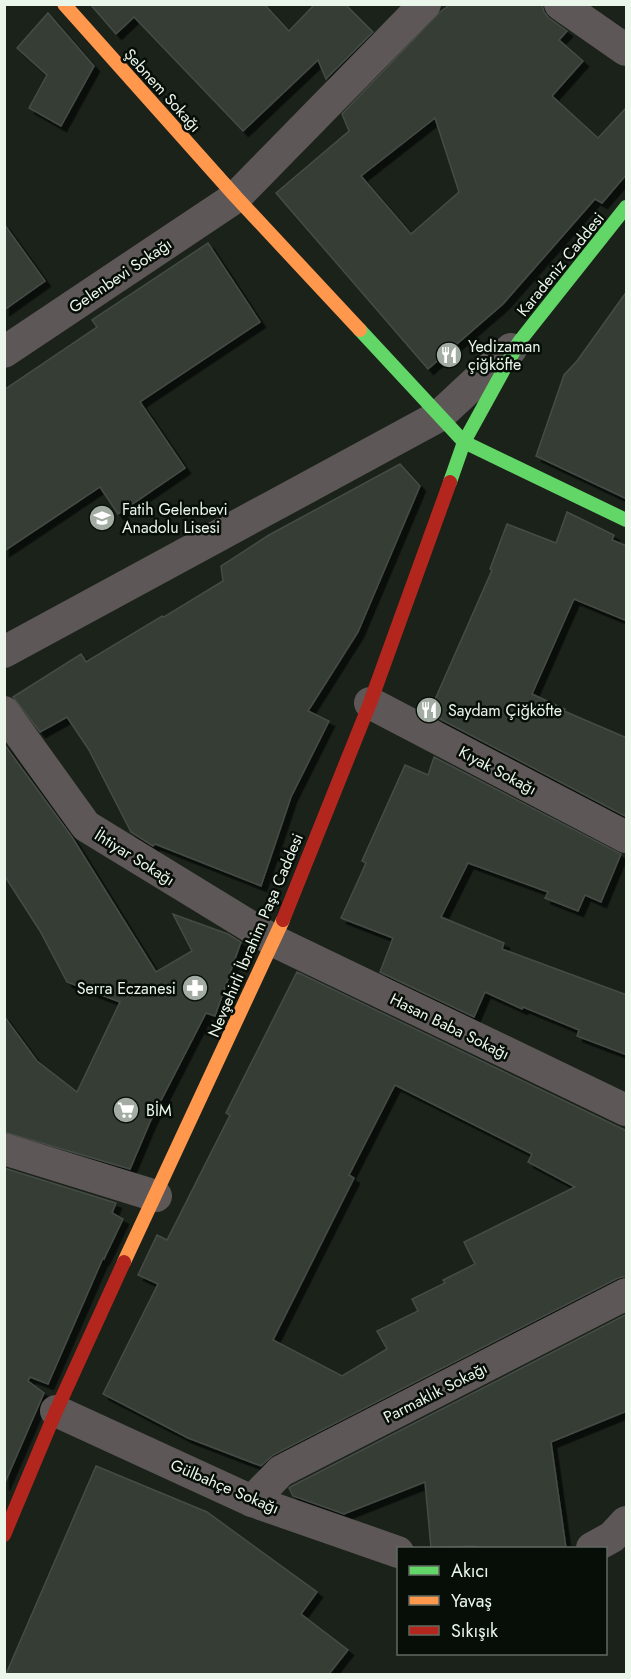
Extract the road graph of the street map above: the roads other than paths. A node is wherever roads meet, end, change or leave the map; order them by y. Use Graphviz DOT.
graph roads {
  1 [pos="64,4"];
  2 [pos="425,4"];
  3 [pos="560,4"];
  4 [pos="627,50"];
  5 [pos="236,197"];
  6 [pos="627,207"];
  7 [pos="519,342"];
  8 [pos="4,352"];
  9 [pos="439,416"];
  10 [pos="464,442"];
  11 [pos="627,520"];
  12 [pos="4,652"];
  13 [pos="370,703"];
  14 [pos="4,712"];
  15 [pos="627,837"];
  16 [pos="274,941"];
  17 [pos="627,1110"];
  18 [pos="4,1149"];
  19 [pos="156,1196"];
  20 [pos="627,1294"];
  21 [pos="56,1411"];
  22 [pos="252,1501"];
  23 [pos="627,1522"];
  24 [pos="4,1535"];
  25 [pos="594,1547"];
  26 [pos="397,1551"];
  1 -- 5 [label="street, Şebnem Sokağı"];
  2 -- 5 [label="street, Gelenbevi Sokağı"];
  3 -- 4 [label="street"];
  5 -- 8 [label="street, Gelenbevi Sokağı"];
  5 -- 9 [label="street, Şebnem Sokağı"];
  6 -- 7 [label="street, Karadeniz Caddesi"];
  7 -- 9 [label="street"];
  7 -- 10 [label="street, Nevşehirli İbrahim Paşa Caddesi"];
  9 -- 10 [label="street, Şebnem Sokağı"];
  9 -- 12 [label="street"];
  10 -- 11 [label="street"];
  10 -- 13 [label="street, Nevşehirli İbrahim Paşa Caddesi"];
  13 -- 15 [label="street, Kıyak Sokağı"];
  13 -- 16 [label="street, Nevşehirli İbrahim Paşa Caddesi"];
  14 -- 16 [label="street, İhtiyar Sokağı"];
  16 -- 17 [label="street, Hasan Baba Sokağı"];
  16 -- 19 [label="street, Nevşehirli İbrahim Paşa Caddesi"];
  18 -- 19 [label="street"];
  19 -- 21 [label="street, Nevşehirli İbrahim Paşa Caddesi"];
  20 -- 22 [label="street, Parmaklık Sokağı"];
  21 -- 22 [label="street, Gülbahçe Sokağı"];
  21 -- 24 [label="street, Nevşehirli İbrahim Paşa Caddesi"];
  22 -- 26 [label="street, Gülbahçe Sokağı"];
  23 -- 25 [label="street"];
}
